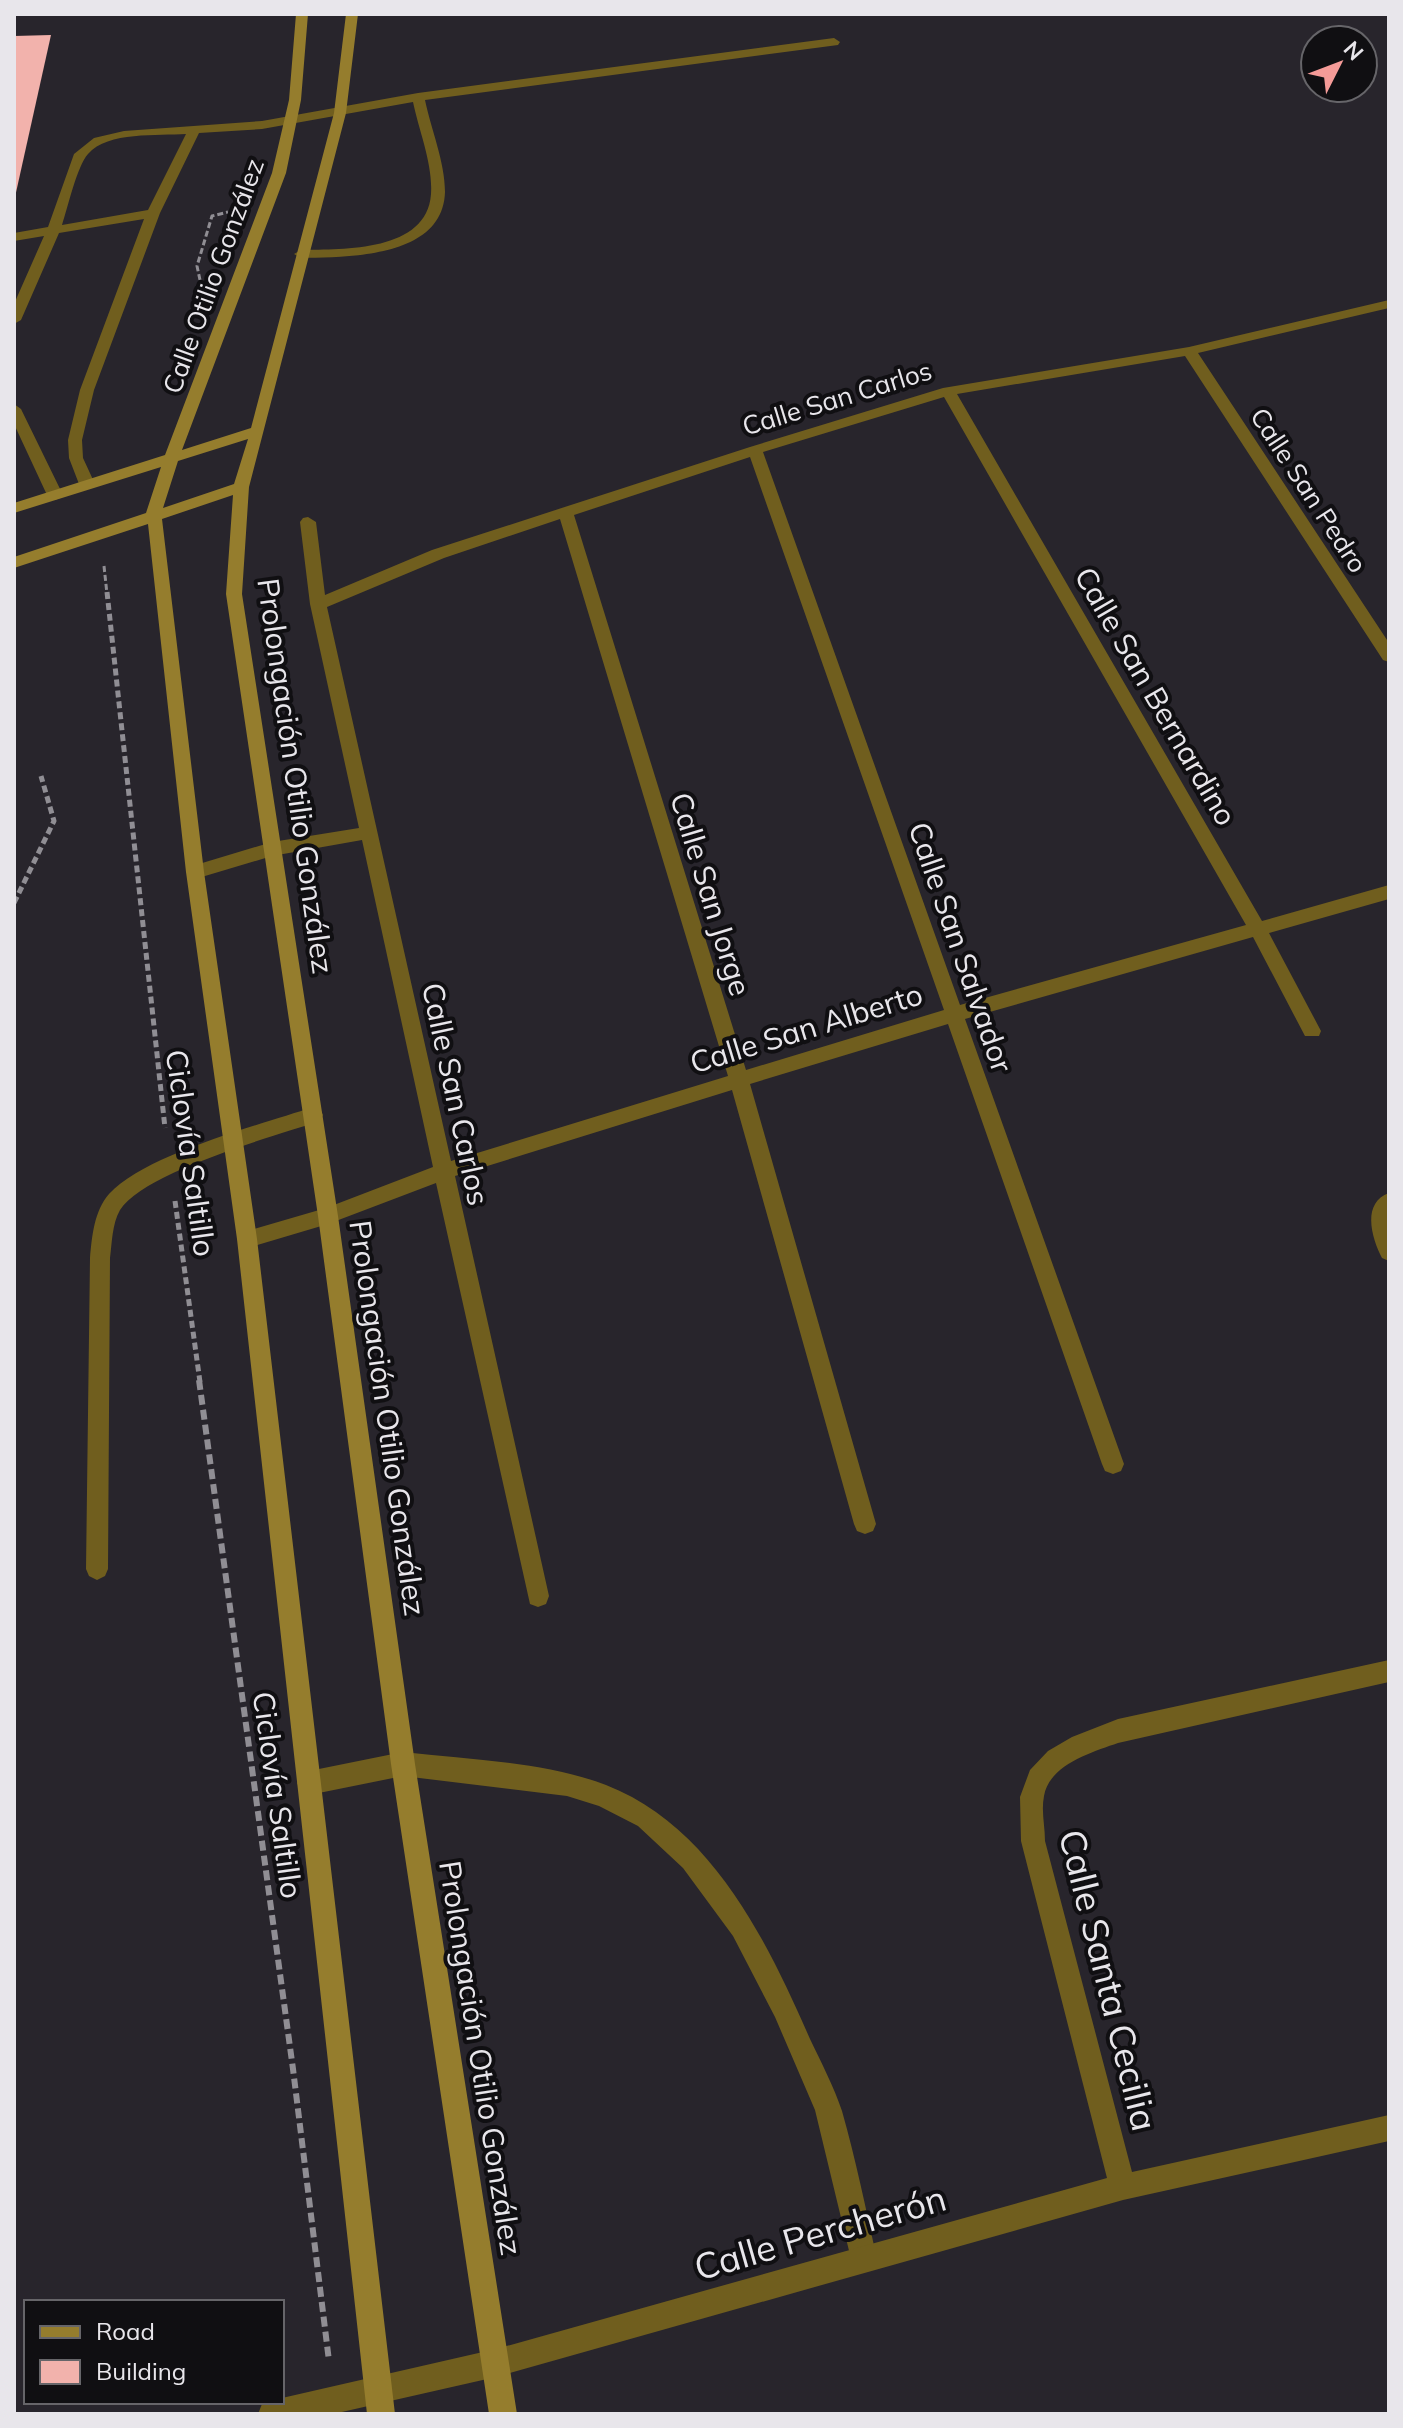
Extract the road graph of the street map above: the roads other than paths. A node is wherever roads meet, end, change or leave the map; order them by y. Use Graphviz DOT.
graph roads {
  1 [pos="302,14"];
  2 [pos="352,14"];
  3 [pos="834,42"];
  4 [pos="418,97"];
  5 [pos="340,113"];
  6 [pos="290,120"];
  7 [pos="194,131"];
  8 [pos="153,213"];
  9 [pos="54,229"];
  10 [pos="14,237"];
  11 [pos="301,254"];
  12 [pos="1388,306"];
  13 [pos="14,320"];
  14 [pos="1189,351"];
  15 [pos="948,391"];
  16 [pos="14,409"];
  17 [pos="258,431"];
  18 [pos="755,450"];
  19 [pos="172,456"];
  20 [pos="87,484"];
  21 [pos="241,487"];
  22 [pos="55,495"];
  23 [pos="14,508"];
  24 [pos="566,512"];
  25 [pos="154,513"];
  26 [pos="308,522"];
  27 [pos="14,563"];
  28 [pos="318,604"];
  29 [pos="1389,656"];
  30 [pos="371,832"];
  31 [pos="272,849"];
  32 [pos="195,872"];
  33 [pos="1389,892"];
  34 [pos="1258,930"];
  35 [pos="956,1014"];
  36 [pos="1312,1031"];
  37 [pos="739,1080"];
  38 [pos="313,1115"];
  39 [pos="233,1144"];
  40 [pos="444,1171"];
  41 [pos="1389,1201"];
  42 [pos="328,1216"];
  43 [pos="247,1239"];
  44 [pos="1389,1252"];
  45 [pos="1113,1464"];
  46 [pos="865,1524"];
  47 [pos="97,1569"];
  48 [pos="538,1596"];
  49 [pos="1389,1671"];
  50 [pos="403,1764"];
  51 [pos="309,1783"];
  52 [pos="1389,2128"];
  53 [pos="1123,2187"];
  54 [pos="864,2259"];
  55 [pos="496,2363"];
  56 [pos="380,2403"];
  57 [pos="272,2414"];
  58 [pos="503,2414"];
  1 -- 6 [label="main road, Calle Otilio González"];
  2 -- 5 [label="main road"];
  3 -- 4 [label="street"];
  4 -- 5 [label="street"];
  4 -- 11 [label="street"];
  5 -- 6 [label="street"];
  5 -- 11 [label="main road"];
  6 -- 7 [label="street"];
  6 -- 19 [label="main road, Calle Otilio González"];
  7 -- 8 [label="street"];
  7 -- 9 [label="street"];
  8 -- 9 [label="street"];
  8 -- 20 [label="street"];
  9 -- 10 [label="street"];
  9 -- 13 [label="street"];
  11 -- 17 [label="main road"];
  12 -- 14 [label="street, Calle San Carlos"];
  14 -- 15 [label="street, Calle San Carlos"];
  14 -- 29 [label="street, Calle San Pedro"];
  15 -- 18 [label="street, Calle San Carlos"];
  15 -- 34 [label="street, Calle San Bernardino"];
  16 -- 22 [label="street"];
  17 -- 19 [label="main road"];
  17 -- 21 [label="main road, Prolongación Otilio González"];
  18 -- 24 [label="street, Calle San Carlos"];
  18 -- 35 [label="street, Calle San Salvador"];
  19 -- 20 [label="main road"];
  19 -- 25 [label="main road"];
  20 -- 22 [label="main road"];
  21 -- 25 [label="main road"];
  21 -- 31 [label="main road, Prolongación Otilio González"];
  22 -- 23 [label="main road"];
  24 -- 28 [label="street, Calle San Carlos"];
  24 -- 37 [label="street, Calle San Jorge"];
  25 -- 27 [label="main road"];
  25 -- 32 [label="main road"];
  26 -- 28 [label="street, Calle San Carlos"];
  28 -- 30 [label="street, Calle San Carlos"];
  30 -- 31 [label="street"];
  30 -- 40 [label="street, Calle San Carlos"];
  31 -- 32 [label="street"];
  31 -- 38 [label="main road, Prolongación Otilio González"];
  32 -- 39 [label="main road"];
  33 -- 34 [label="street, Calle San Alberto"];
  34 -- 35 [label="street, Calle San Alberto"];
  34 -- 36 [label="street, Calle San Bernardino"];
  35 -- 37 [label="street, Calle San Alberto"];
  35 -- 45 [label="street, Calle San Salvador"];
  37 -- 40 [label="street, Calle San Alberto"];
  37 -- 46 [label="street, Calle San Jorge"];
  38 -- 39 [label="street"];
  38 -- 42 [label="main road, Prolongación Otilio González"];
  39 -- 43 [label="main road"];
  39 -- 47 [label="street"];
  40 -- 42 [label="street, Calle San Alberto"];
  40 -- 48 [label="street, Calle San Carlos"];
  41 -- 44 [label="street"];
  42 -- 43 [label="street, Calle San Alberto"];
  42 -- 50 [label="main road, Prolongación Otilio González"];
  43 -- 51 [label="main road"];
  49 -- 53 [label="street, Calle Santa Cecilia"];
  50 -- 51 [label="street"];
  50 -- 54 [label="street"];
  50 -- 55 [label="main road, Prolongación Otilio González"];
  51 -- 56 [label="main road"];
  52 -- 53 [label="street, Calle Percherón"];
  53 -- 54 [label="street, Calle Percherón"];
  54 -- 55 [label="street, Calle Percherón"];
  55 -- 56 [label="street, Calle Percherón"];
  55 -- 58 [label="main road, Prolongación Otilio González"];
  56 -- 57 [label="street, Calle Percherón"];
}
